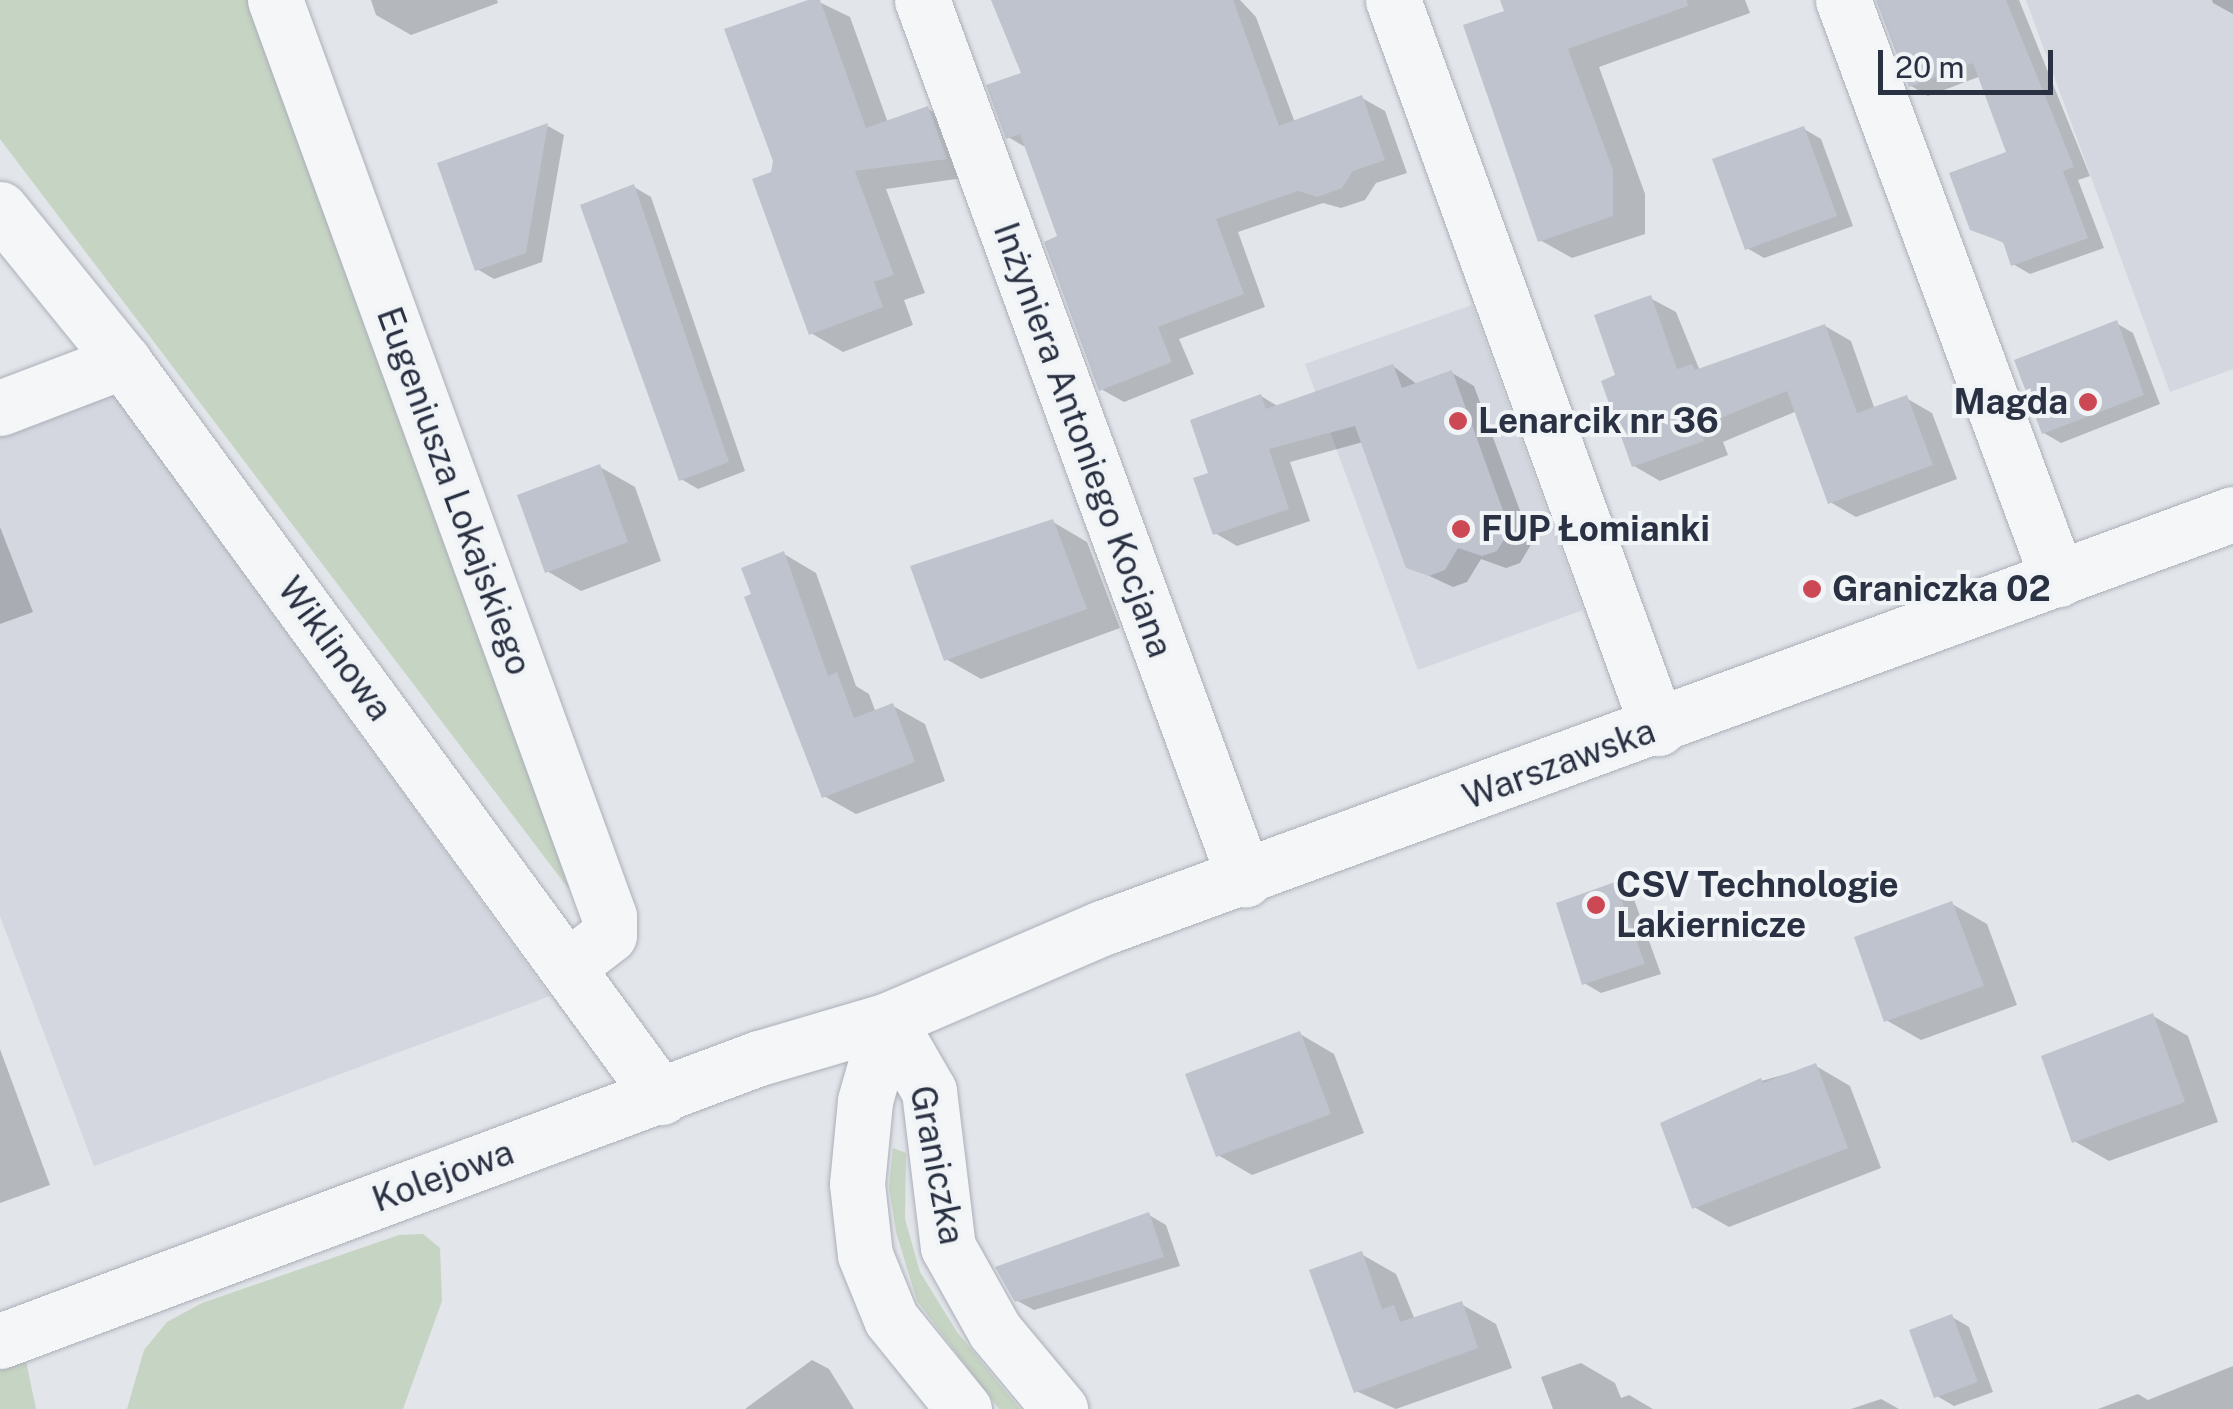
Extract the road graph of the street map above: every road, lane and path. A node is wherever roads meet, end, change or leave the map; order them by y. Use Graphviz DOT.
graph roads {
  1 [pos="274,0"];
  2 [pos="922,0"];
  3 [pos="1393,0"];
  4 [pos="1843,0"];
  5 [pos="0,209"];
  6 [pos="123,362"];
  7 [pos="0,408"];
  8 [pos="2233,514"];
  9 [pos="2058,579"];
  10 [pos="1658,728"];
  11 [pos="1244,880"];
  12 [pos="569,966"];
  13 [pos="888,1020"];
  14 [pos="661,1097"];
  15 [pos="0,1341"];
  16 [pos="964,1409"];
  17 [pos="1060,1409"];
  1 -- 12 [label="street, Eugeniusza Lokajskiego"];
  2 -- 11 [label="street, Inżyniera Antoniego Kocjana"];
  3 -- 10 [label="street"];
  4 -- 9 [label="street"];
  5 -- 6 [label="street, Wiklinowa"];
  6 -- 7 [label="street"];
  6 -- 12 [label="street, Wiklinowa"];
  8 -- 9 [label="street, Warszawska"];
  9 -- 10 [label="street, Warszawska"];
  10 -- 11 [label="street, Warszawska"];
  11 -- 13 [label="street, Warszawska"];
  12 -- 14 [label="street, Wiklinowa"];
  13 -- 14 [label="street, Kolejowa"];
  13 -- 16 [label="street, Graniczka"];
  13 -- 17 [label="street, Graniczka"];
  14 -- 15 [label="street, Kolejowa"];
}
